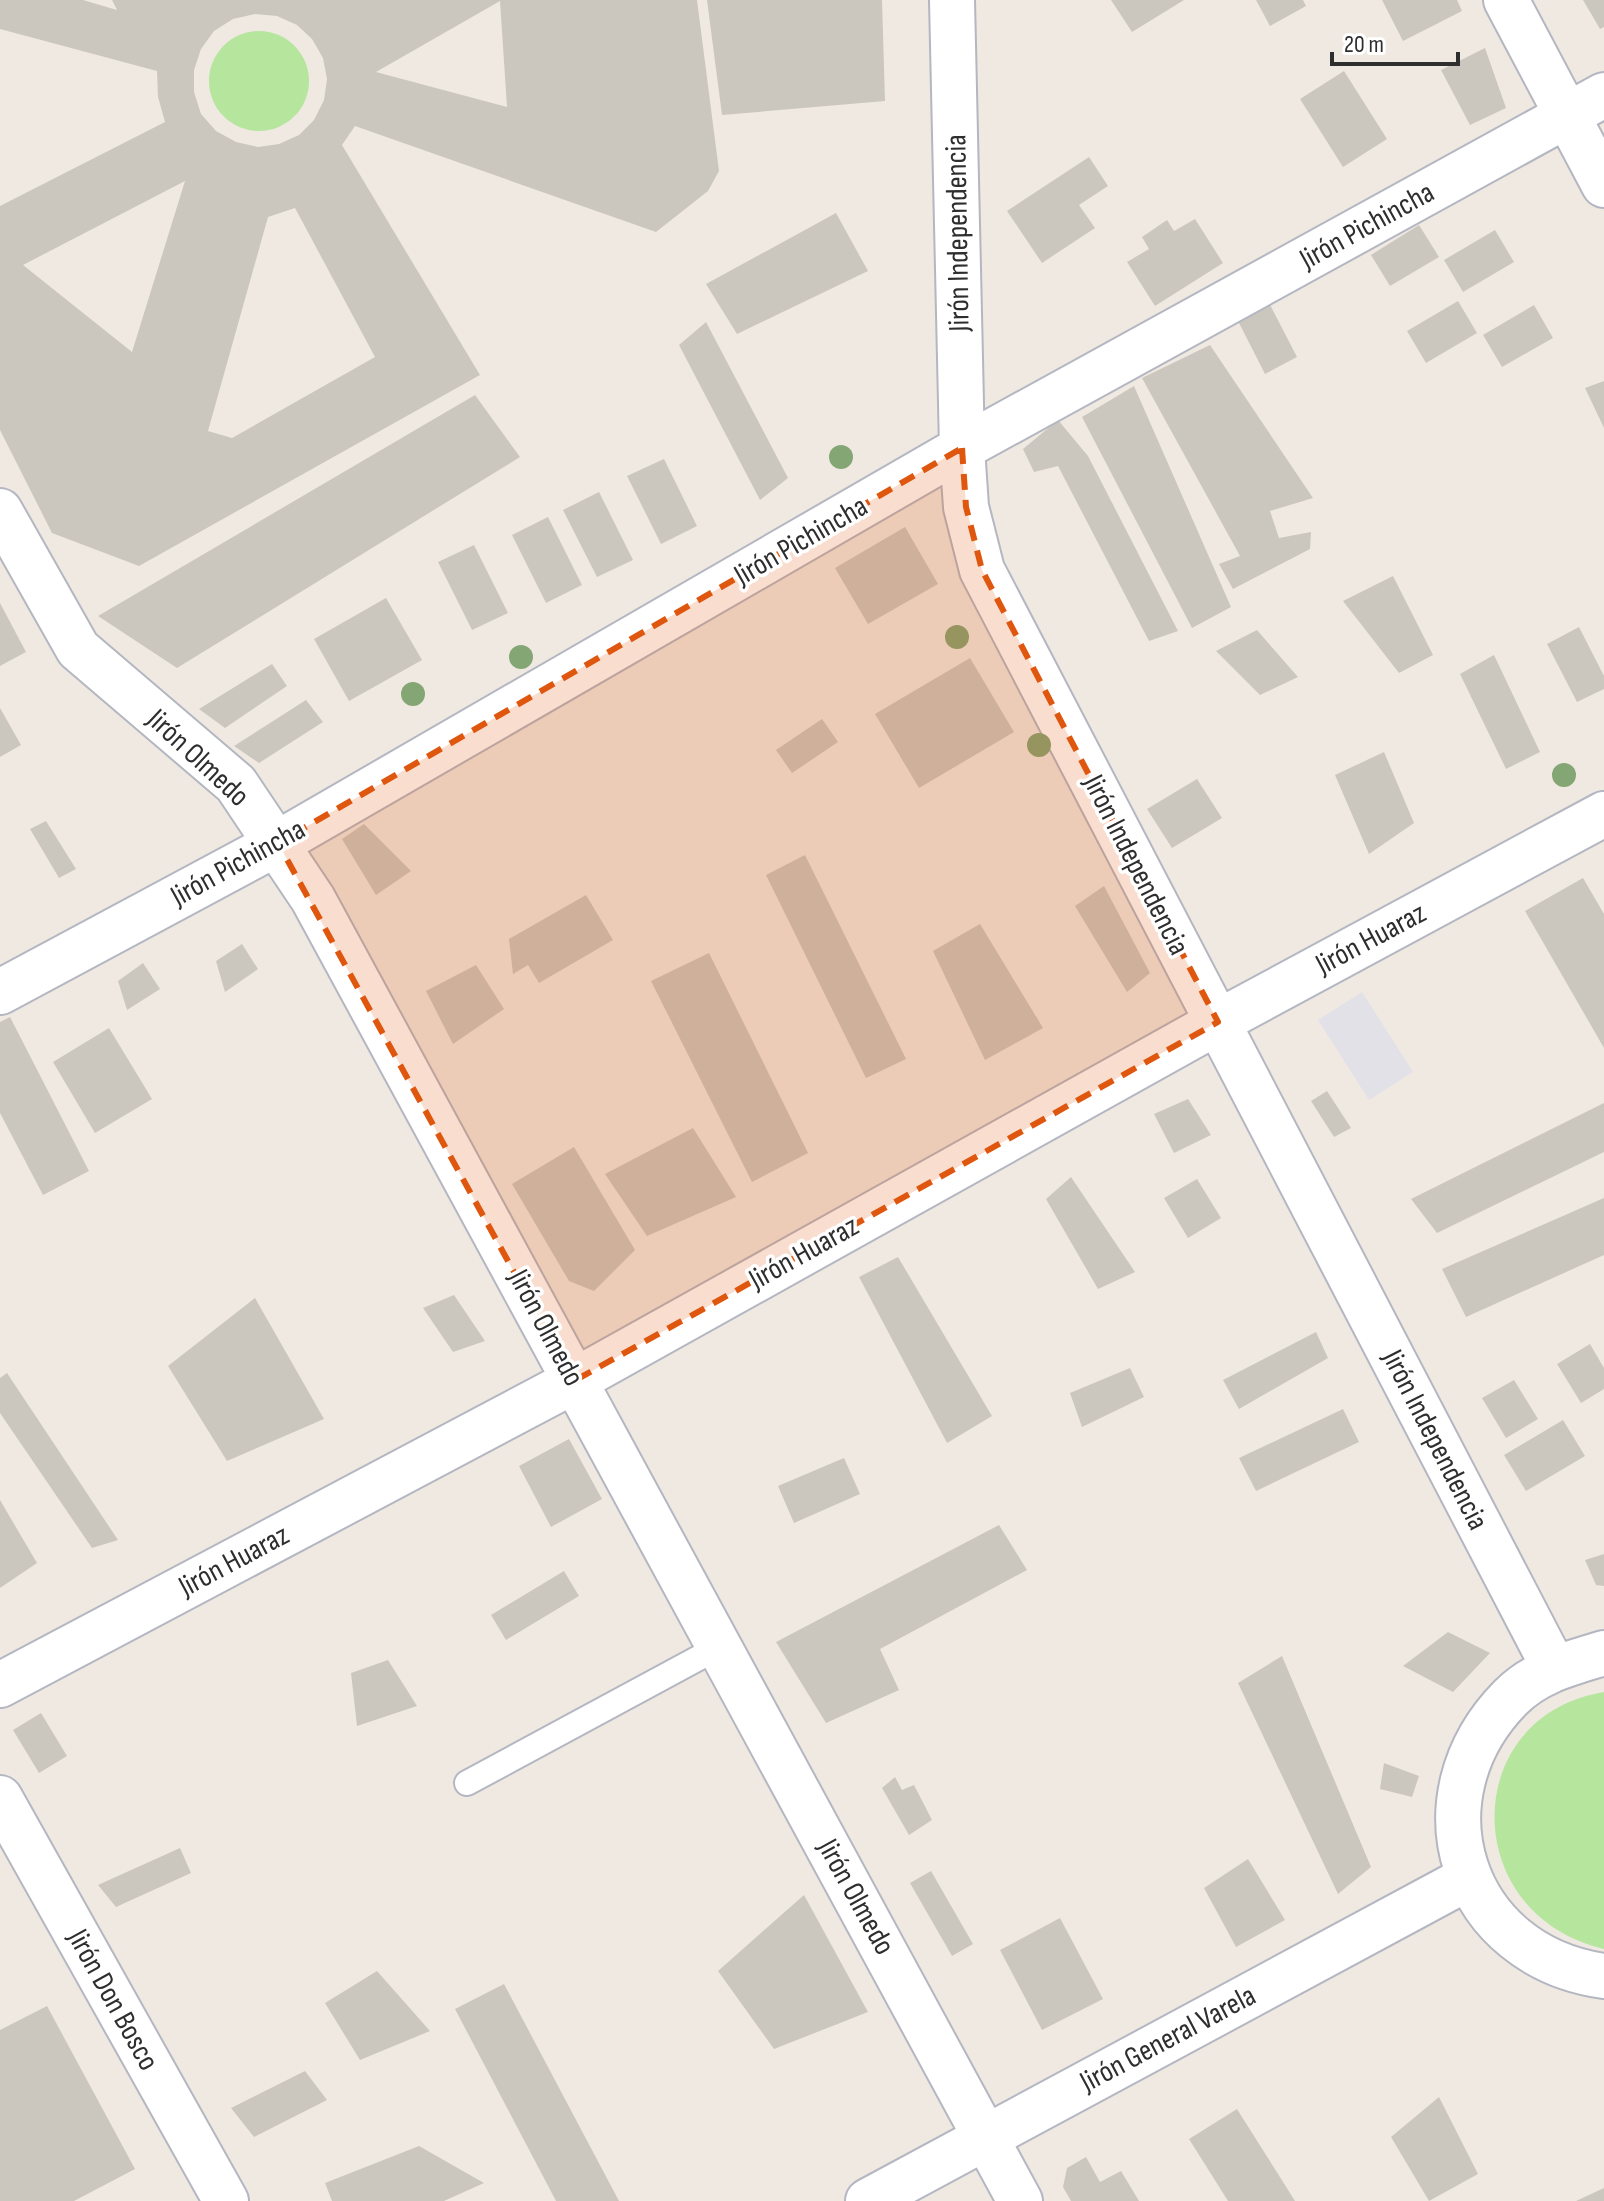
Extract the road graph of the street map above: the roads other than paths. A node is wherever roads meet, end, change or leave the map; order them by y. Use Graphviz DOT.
graph roads {
  1 [pos="952,0"];
  2 [pos="1506,0"];
  3 [pos="1586,106"];
  4 [pos="1604,185"];
  5 [pos="962,448"];
  6 [pos="0,511"];
  7 [pos="1604,814"];
  8 [pos="278,843"];
  9 [pos="0,992"];
  10 [pos="1218,1022"];
  11 [pos="574,1381"];
  12 [pos="719,1647"];
  13 [pos="1604,1653"];
  14 [pos="1554,1668"];
  15 [pos="0,1685"];
  16 [pos="467,1783"];
  17 [pos="0,1798"];
  18 [pos="1468,1878"];
  19 [pos="1604,1976"];
  20 [pos="986,2136"];
  21 [pos="226,2201"];
  22 [pos="868,2201"];
  23 [pos="1020,2201"];
  1 -- 5 [label="street, Jirón Independencia"];
  2 -- 3 [label="street"];
  3 -- 4 [label="street"];
  3 -- 5 [label="street, Jirón Pichincha"];
  5 -- 8 [label="street, Jirón Pichincha"];
  5 -- 10 [label="street, Jirón Independencia"];
  6 -- 8 [label="street, Jirón Olmedo"];
  7 -- 10 [label="street, Jirón Huaraz"];
  8 -- 9 [label="street, Jirón Pichincha"];
  8 -- 11 [label="street, Jirón Olmedo"];
  10 -- 11 [label="street, Jirón Huaraz"];
  10 -- 14 [label="street, Jirón Independencia"];
  11 -- 12 [label="street, Jirón Olmedo"];
  11 -- 15 [label="street, Jirón Huaraz"];
  12 -- 16 [label="lane"];
  12 -- 20 [label="street, Jirón Olmedo"];
  13 -- 14 [label="street"];
  14 -- 18 [label="street"];
  17 -- 21 [label="street, Jirón Don Bosco"];
  18 -- 19 [label="street"];
  18 -- 20 [label="street, Jirón General Varela"];
  20 -- 22 [label="street, Jirón General Varela"];
  20 -- 23 [label="street, Jirón Olmedo"];
}
